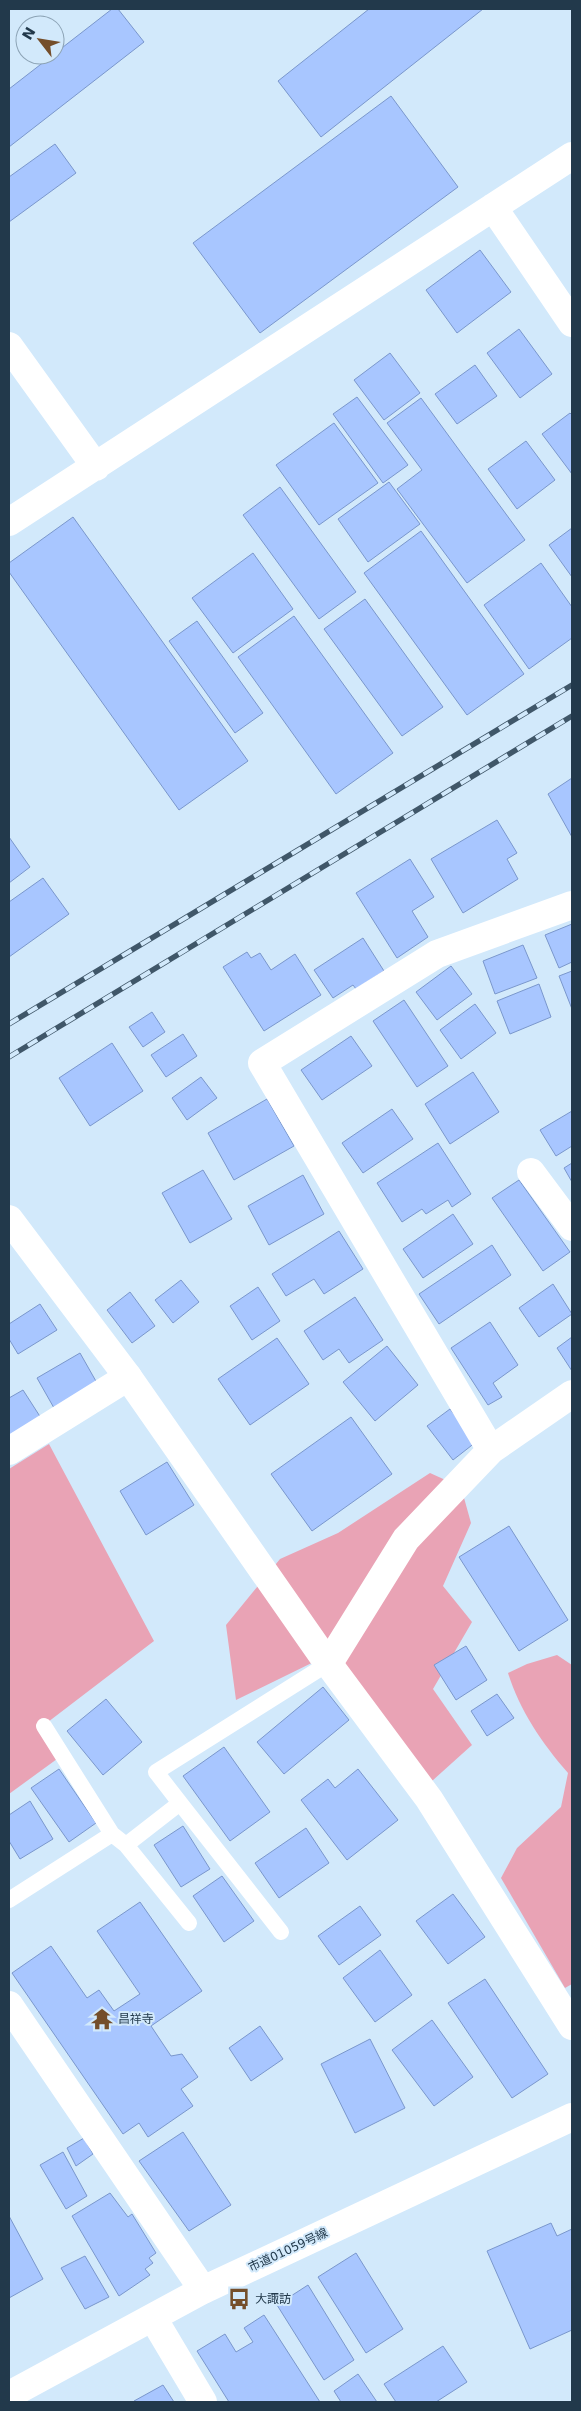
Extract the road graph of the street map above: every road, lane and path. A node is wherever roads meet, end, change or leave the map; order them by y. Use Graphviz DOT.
graph roads {
  1 [pos="572,156"];
  2 [pos="493,207"];
  3 [pos="572,323"];
  4 [pos="9,346"];
  5 [pos="96,467"];
  6 [pos="9,522"];
  7 [pos="572,906"];
  8 [pos="531,1172"];
  9 [pos="9,1219"];
  10 [pos="572,1226"];
  11 [pos="128,1377"];
  12 [pos="572,1394"];
  13 [pos="491,1450"];
  14 [pos="9,1451"];
  15 [pos="329,1663"];
  16 [pos="44,1726"];
  17 [pos="180,1803"];
  18 [pos="112,1834"];
  19 [pos="126,1845"];
  20 [pos="9,1900"];
  21 [pos="189,1923"];
  22 [pos="281,1932"];
  23 [pos="9,2005"];
  24 [pos="572,2026"];
  25 [pos="572,2117"];
  26 [pos="203,2290"];
  27 [pos="153,2318"];
  28 [pos="9,2395"];
  29 [pos="202,2402"];
  1 -- 2 [label="street"];
  2 -- 3 [label="street"];
  2 -- 5 [label="street"];
  4 -- 5 [label="street"];
  5 -- 6 [label="street"];
  7 -- 13 [label="street"];
  8 -- 10 [label="street"];
  9 -- 11 [label="street"];
  11 -- 14 [label="street"];
  11 -- 15 [label="street"];
  12 -- 13 [label="street"];
  13 -- 15 [label="street"];
  15 -- 17 [label="lane"];
  15 -- 24 [label="street"];
  16 -- 18 [label="lane"];
  17 -- 19 [label="lane"];
  17 -- 22 [label="lane"];
  18 -- 19 [label="lane"];
  18 -- 20 [label="lane"];
  19 -- 21 [label="lane"];
  23 -- 26 [label="street"];
  25 -- 26 [label="street, 市道01059号線"];
  26 -- 27 [label="street, 市道01059号線"];
  27 -- 28 [label="street, 市道01059号線"];
  27 -- 29 [label="street"];
}
